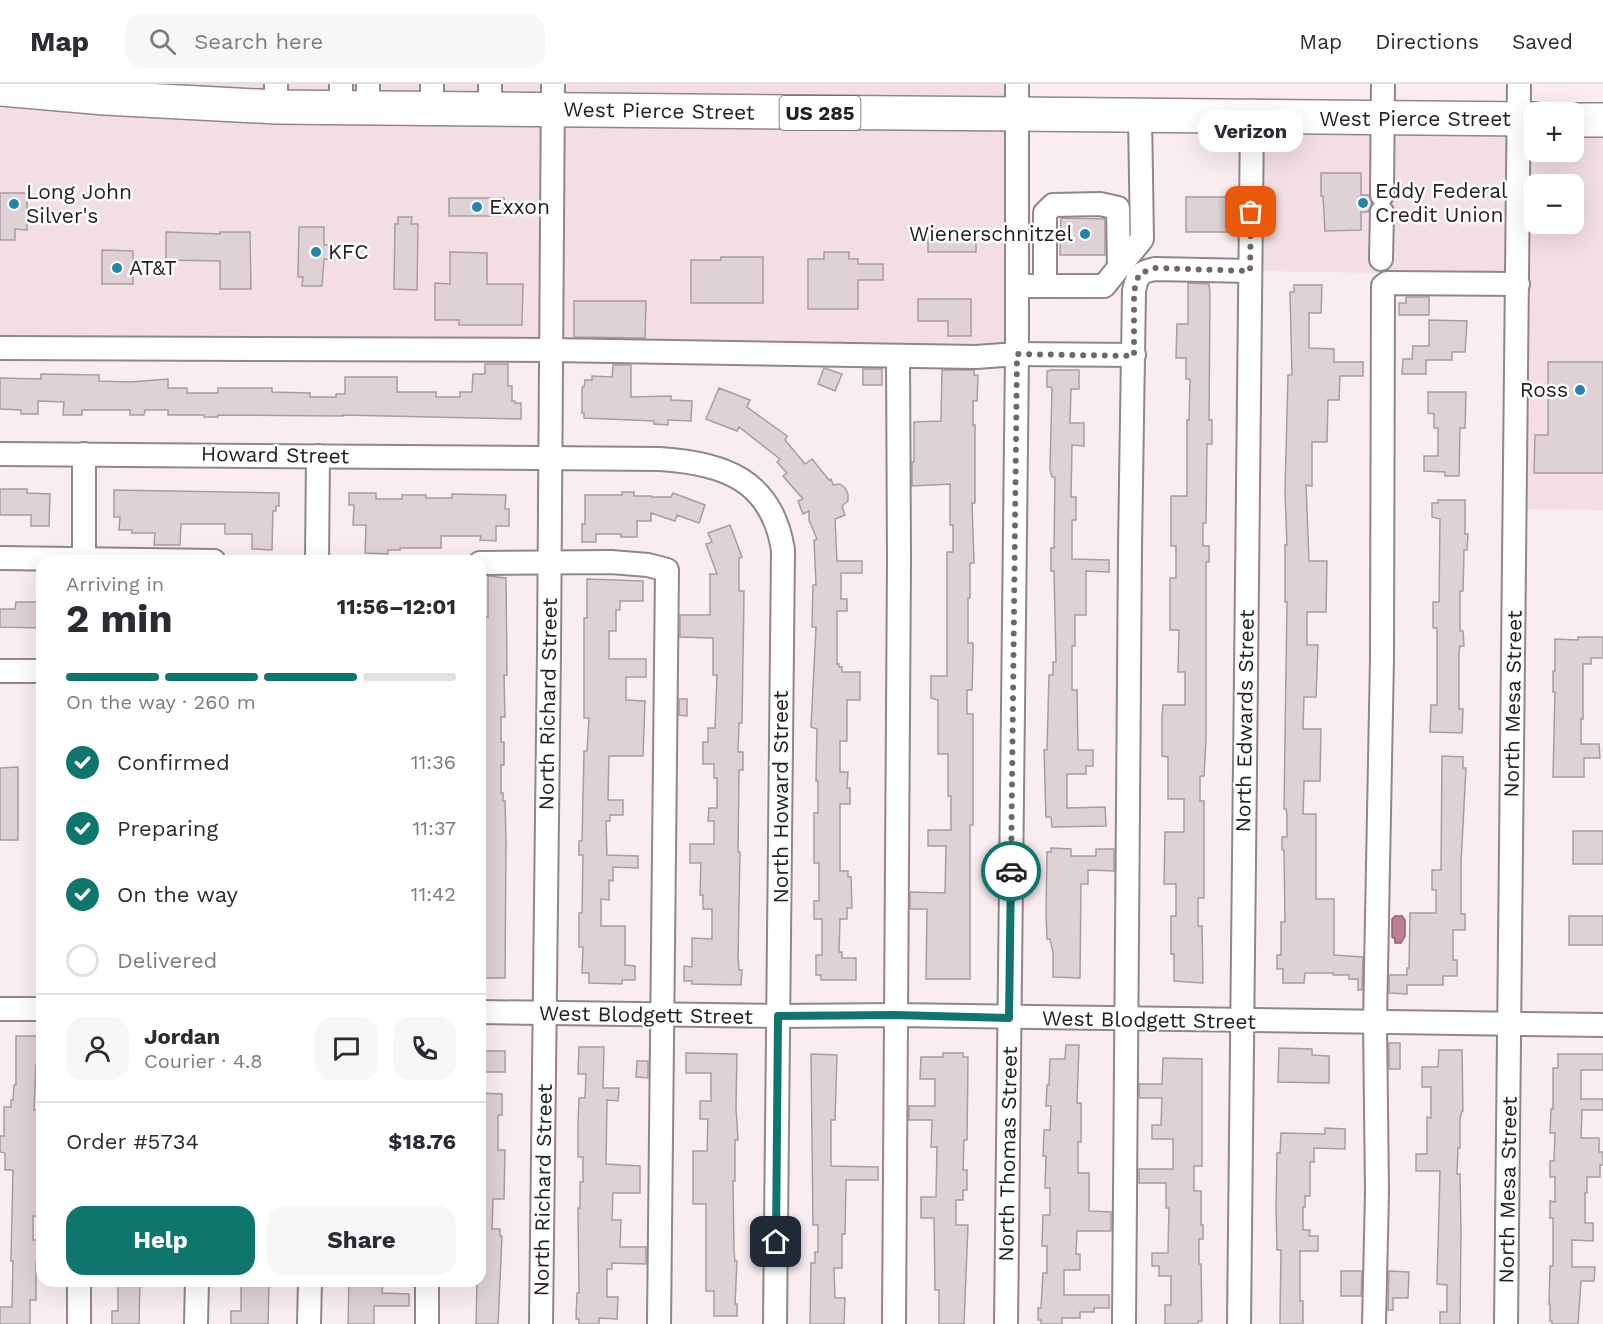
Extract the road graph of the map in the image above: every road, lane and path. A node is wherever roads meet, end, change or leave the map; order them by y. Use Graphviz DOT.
graph roads {
  1 [pos="1383,84"];
  2 [pos="1519,84"];
  3 [pos="1,87"];
  4 [pos="37,88"];
  5 [pos="105,91"];
  6 [pos="206,94"];
  7 [pos="276,96"];
  8 [pos="355,96"];
  9 [pos="432,97"];
  10 [pos="490,97"];
  11 [pos="553,97"];
  12 [pos="1017,100"];
  13 [pos="1524,106"];
  14 [pos="1140,116"];
  15 [pos="1252,117"];
  16 [pos="1383,119"];
  17 [pos="1524,119"];
  18 [pos="1584,120"];
  19 [pos="1603,120"];
  20 [pos="1525,162"];
  21 [pos="1381,259"];
  22 [pos="1119,267"];
  23 [pos="1250,271"];
  24 [pos="1518,284"];
  25 [pos="1017,286"];
  26 [pos="1045,286"];
  27 [pos="0,348"];
  28 [pos="550,350"];
  29 [pos="1017,354"];
  30 [pos="898,356"];
  31 [pos="1134,356"];
  32 [pos="0,454"];
  33 [pos="84,454"];
  34 [pos="318,456"];
  35 [pos="550,458"];
  36 [pos="84,555"];
  37 [pos="317,555"];
  38 [pos="0,558"];
  39 [pos="36,559"];
  40 [pos="549,562"];
  41 [pos="486,563"];
  42 [pos="0,671"];
  43 [pos="36,671"];
  44 [pos="0,1009"];
  45 [pos="36,1009"];
  46 [pos="486,1012"];
  47 [pos="544,1013"];
  48 [pos="662,1015"];
  49 [pos="895,1015"];
  50 [pos="778,1016"];
  51 [pos="1009,1018"];
  52 [pos="1127,1020"];
  53 [pos="1242,1021"];
  54 [pos="1375,1022"];
  55 [pos="1510,1025"];
  56 [pos="1603,1025"];
  57 [pos="79,1287"];
  58 [pos="197,1287"];
  59 [pos="310,1287"];
  60 [pos="427,1287"];
  61 [pos="79,1324"];
  62 [pos="196,1324"];
  63 [pos="309,1324"];
  64 [pos="427,1324"];
  65 [pos="541,1324"];
  66 [pos="659,1324"];
  67 [pos="775,1324"];
  68 [pos="894,1324"];
  69 [pos="1006,1324"];
  70 [pos="1124,1324"];
  71 [pos="1239,1324"];
  72 [pos="1374,1324"];
  73 [pos="1506,1324"];
  1 -- 16 [label="street"];
  2 -- 13 [label="street, North Mesa Street"];
  3 -- 4 [label="highway, West Pierce Street / US 285"];
  4 -- 5 [label="highway, West Pierce Street / US 285"];
  5 -- 6 [label="highway, West Pierce Street / US 285"];
  6 -- 7 [label="highway, West Pierce Street / US 285"];
  7 -- 8 [label="highway, West Pierce Street / US 285"];
  8 -- 9 [label="highway, West Pierce Street / US 285"];
  9 -- 10 [label="highway, West Pierce Street / US 285"];
  10 -- 11 [label="highway, West Pierce Street / US 285"];
  11 -- 12 [label="highway, West Pierce Street / US 285"];
  11 -- 28 [label="street, North Richard Street"];
  12 -- 14 [label="highway, West Pierce Street / US 285"];
  12 -- 25 [label="street, North Thomas Street"];
  14 -- 15 [label="highway, West Pierce Street / US 285"];
  14 -- 22 [label="street"];
  15 -- 16 [label="highway, West Pierce Street / US 285"];
  15 -- 23 [label="street, North Edwards Street"];
  16 -- 17 [label="highway, West Pierce Street / US 285"];
  16 -- 21 [label="street"];
  18 -- 19 [label="highway"];
  20 -- 24 [label="street, North Mesa Street"];
  22 -- 26 [label="street"];
  22 -- 26 [label="street"];
  23 -- 31 [label="street"];
  23 -- 53 [label="street, North Edwards Street"];
  24 -- 54 [label="street"];
  24 -- 55 [label="street, North Mesa Street"];
  25 -- 26 [label="street"];
  25 -- 29 [label="street, North Thomas Street"];
  27 -- 28 [label="street"];
  28 -- 30 [label="street"];
  28 -- 35 [label="street, North Richard Street"];
  29 -- 30 [label="street"];
  29 -- 31 [label="street"];
  29 -- 51 [label="street, North Thomas Street"];
  30 -- 49 [label="street"];
  31 -- 52 [label="street"];
  32 -- 33 [label="street, Howard Street"];
  33 -- 34 [label="street, Howard Street"];
  33 -- 36 [label="street"];
  34 -- 35 [label="street, Howard Street"];
  34 -- 37 [label="street"];
  35 -- 40 [label="street, North Richard Street"];
  35 -- 50 [label="street, North Howard Street"];
  38 -- 39 [label="street"];
  40 -- 41 [label="street"];
  40 -- 47 [label="street, North Richard Street"];
  40 -- 48 [label="street"];
  42 -- 43 [label="street"];
  44 -- 45 [label="street"];
  46 -- 47 [label="street, West Blodgett Street"];
  47 -- 48 [label="street, West Blodgett Street"];
  47 -- 65 [label="street, North Richard Street"];
  48 -- 50 [label="street, West Blodgett Street"];
  48 -- 66 [label="street"];
  49 -- 50 [label="street, West Blodgett Street"];
  49 -- 51 [label="street, West Blodgett Street"];
  49 -- 68 [label="street"];
  50 -- 67 [label="street, North Howard Street"];
  51 -- 52 [label="street, West Blodgett Street"];
  51 -- 69 [label="street, North Thomas Street"];
  52 -- 53 [label="street, West Blodgett Street"];
  52 -- 70 [label="street"];
  53 -- 54 [label="street, West Blodgett Street"];
  53 -- 71 [label="street, North Edwards Street"];
  54 -- 55 [label="street, West Blodgett Street"];
  54 -- 72 [label="street"];
  55 -- 56 [label="street, West Blodgett Street"];
  55 -- 73 [label="street, North Mesa Street"];
  57 -- 61 [label="street"];
  58 -- 62 [label="street"];
  59 -- 63 [label="street"];
  60 -- 64 [label="street"];
}
